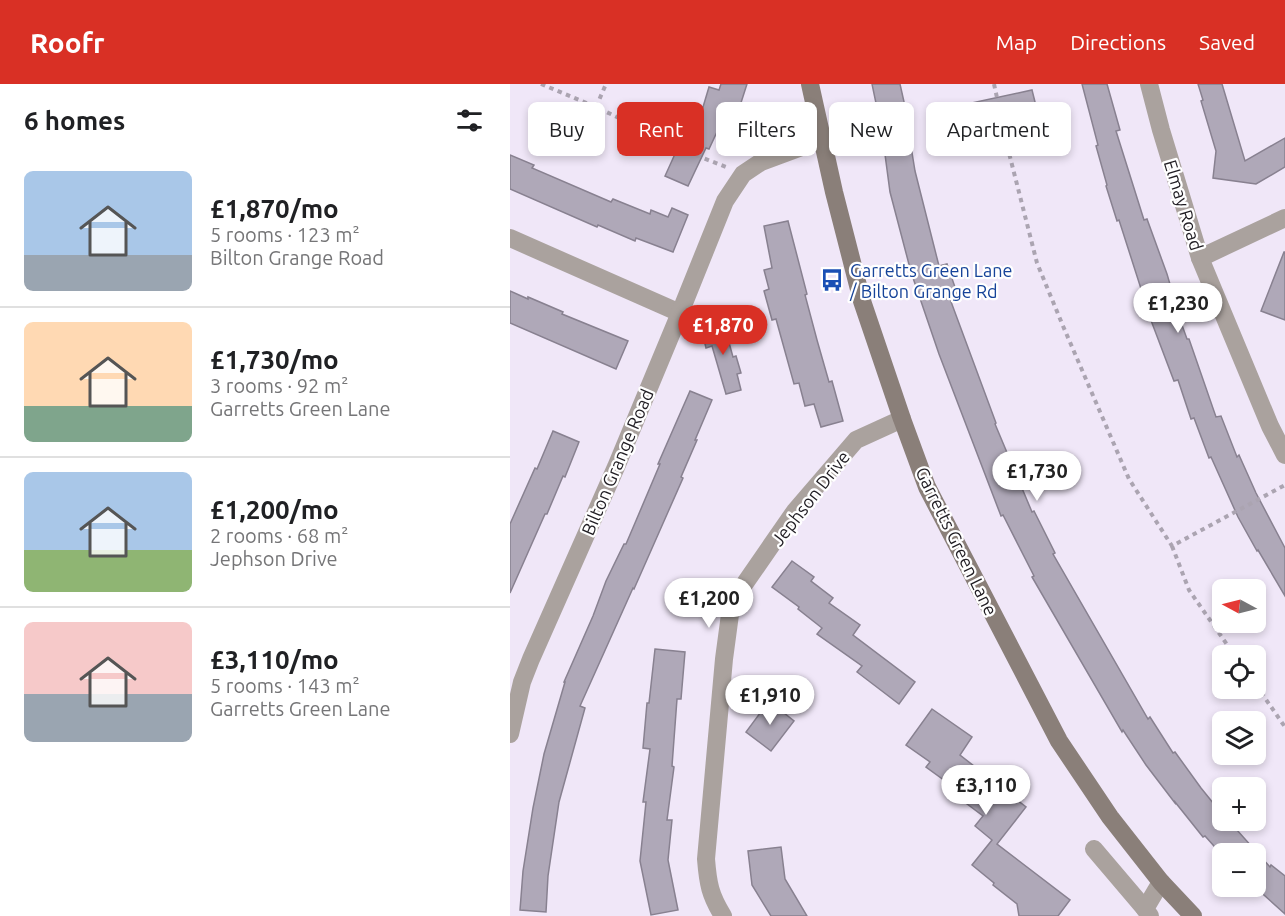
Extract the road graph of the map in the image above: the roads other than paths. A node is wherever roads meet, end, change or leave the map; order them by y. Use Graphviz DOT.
graph roads {
  1 [pos="810,84"];
  2 [pos="1149,84"];
  3 [pos="823,139"];
  4 [pos="1285,218"];
  5 [pos="510,238"];
  6 [pos="1200,258"];
  7 [pos="681,313"];
  8 [pos="902,419"];
  9 [pos="1285,455"];
  10 [pos="510,734"];
  11 [pos="1094,849"];
  12 [pos="1161,882"];
  13 [pos="1148,913"];
  14 [pos="723,916"];
  15 [pos="1193,916"];
  1 -- 3 [label="street, Garretts Green Lane"];
  2 -- 6 [label="street, Elmay Road"];
  3 -- 7 [label="street, Bilton Grange Road"];
  3 -- 8 [label="street, Garretts Green Lane"];
  4 -- 6 [label="street"];
  5 -- 7 [label="street"];
  6 -- 9 [label="street, Elmay Road"];
  7 -- 10 [label="street, Bilton Grange Road"];
  8 -- 12 [label="street, Garretts Green Lane"];
  8 -- 14 [label="street, Jephson Drive"];
  11 -- 13 [label="street"];
  12 -- 13 [label="street"];
  12 -- 15 [label="street, Garretts Green Lane"];
}
